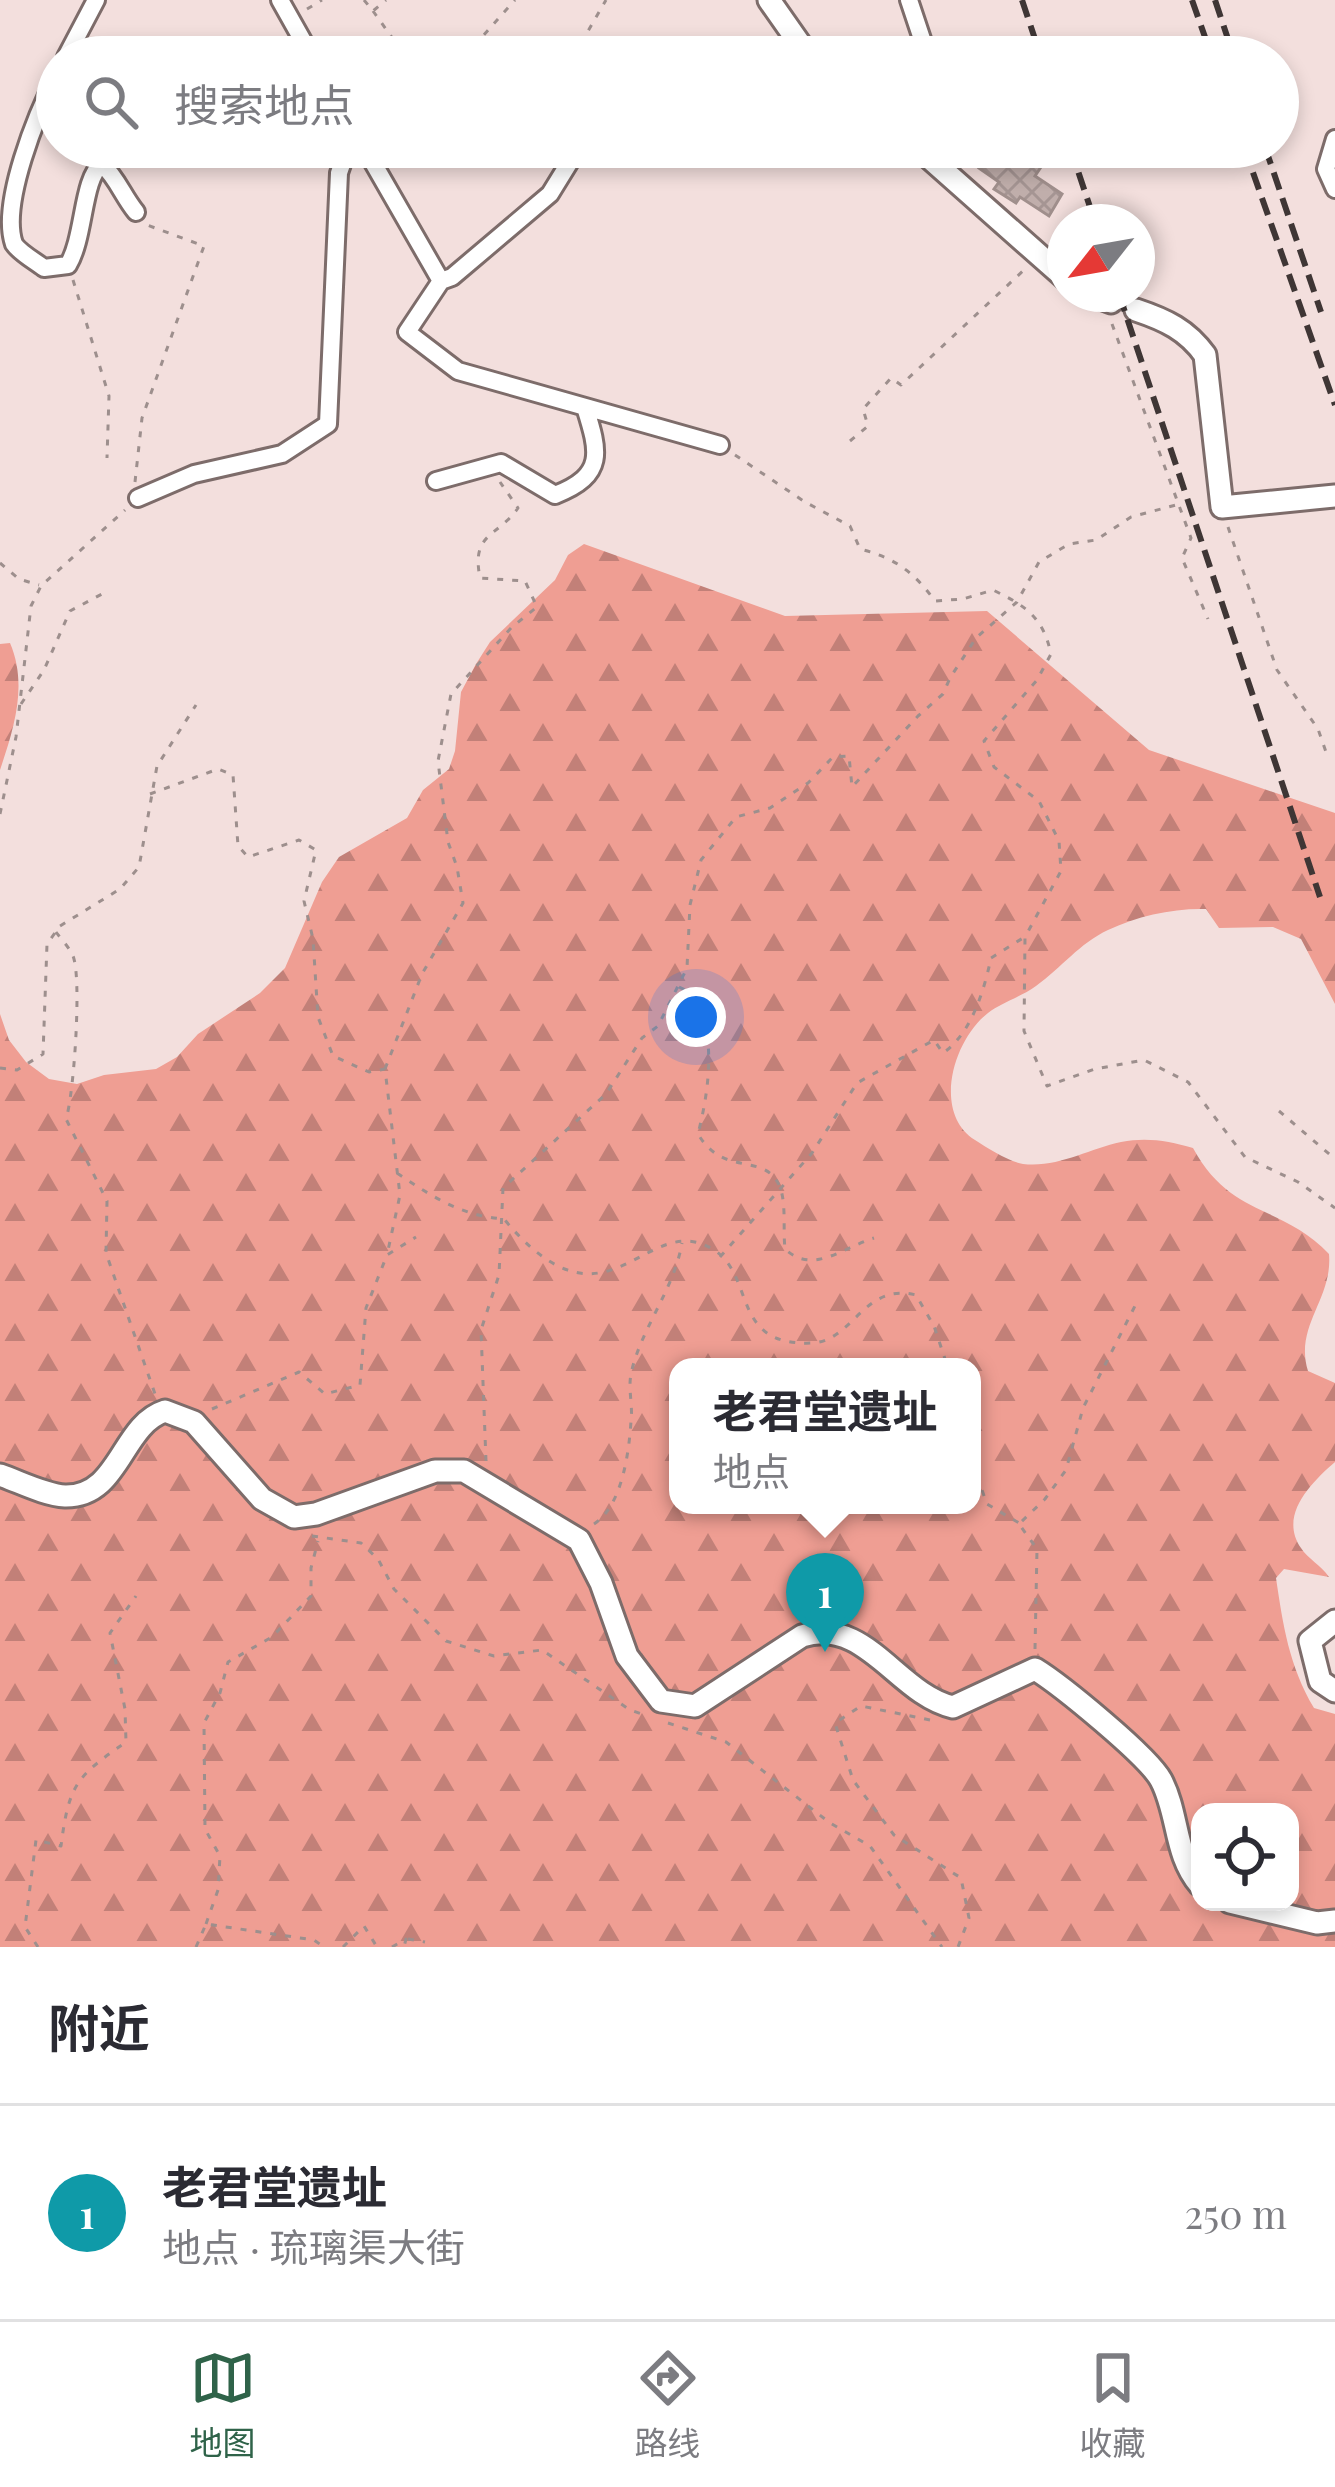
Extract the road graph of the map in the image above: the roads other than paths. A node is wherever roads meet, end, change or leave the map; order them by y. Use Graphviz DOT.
graph roads {
  1 [pos="96,0"];
  2 [pos="280,0"];
  3 [pos="769,0"];
  4 [pos="909,0"];
  5 [pos="77,36"];
  6 [pos="300,36"];
  7 [pos="794,36"];
  8 [pos="921,36"];
  9 [pos="36,115"];
  10 [pos="1335,139"];
  11 [pos="95,168"];
  12 [pos="106,168"];
  13 [pos="341,168"];
  14 [pos="376,168"];
  15 [pos="567,168"];
  16 [pos="955,168"];
  17 [pos="1335,189"];
  18 [pos="136,212"];
  19 [pos="1047,262"];
  20 [pos="441,280"];
  21 [pos="1142,312"];
  22 [pos="585,407"];
  23 [pos="720,445"];
  24 [pos="436,481"];
  25 [pos="1335,496"];
  26 [pos="138,498"];
  27 [pos="0,1475"];
  28 [pos="1335,1621"];
  29 [pos="1335,1690"];
  30 [pos="1191,1870"];
  31 [pos="1267,1911"];
  32 [pos="1335,1921"];
  1 -- 5 [label="street"];
  2 -- 6 [label="street"];
  3 -- 7 [label="street"];
  4 -- 8 [label="street"];
  9 -- 11 [label="street"];
  10 -- 17 [label="street"];
  12 -- 18 [label="street"];
  13 -- 26 [label="street"];
  14 -- 20 [label="street"];
  15 -- 20 [label="street"];
  16 -- 19 [label="street"];
  20 -- 22 [label="street"];
  21 -- 25 [label="street"];
  22 -- 23 [label="street"];
  22 -- 24 [label="street"];
  27 -- 30 [label="street"];
  28 -- 29 [label="street"];
  31 -- 32 [label="street"];
}
